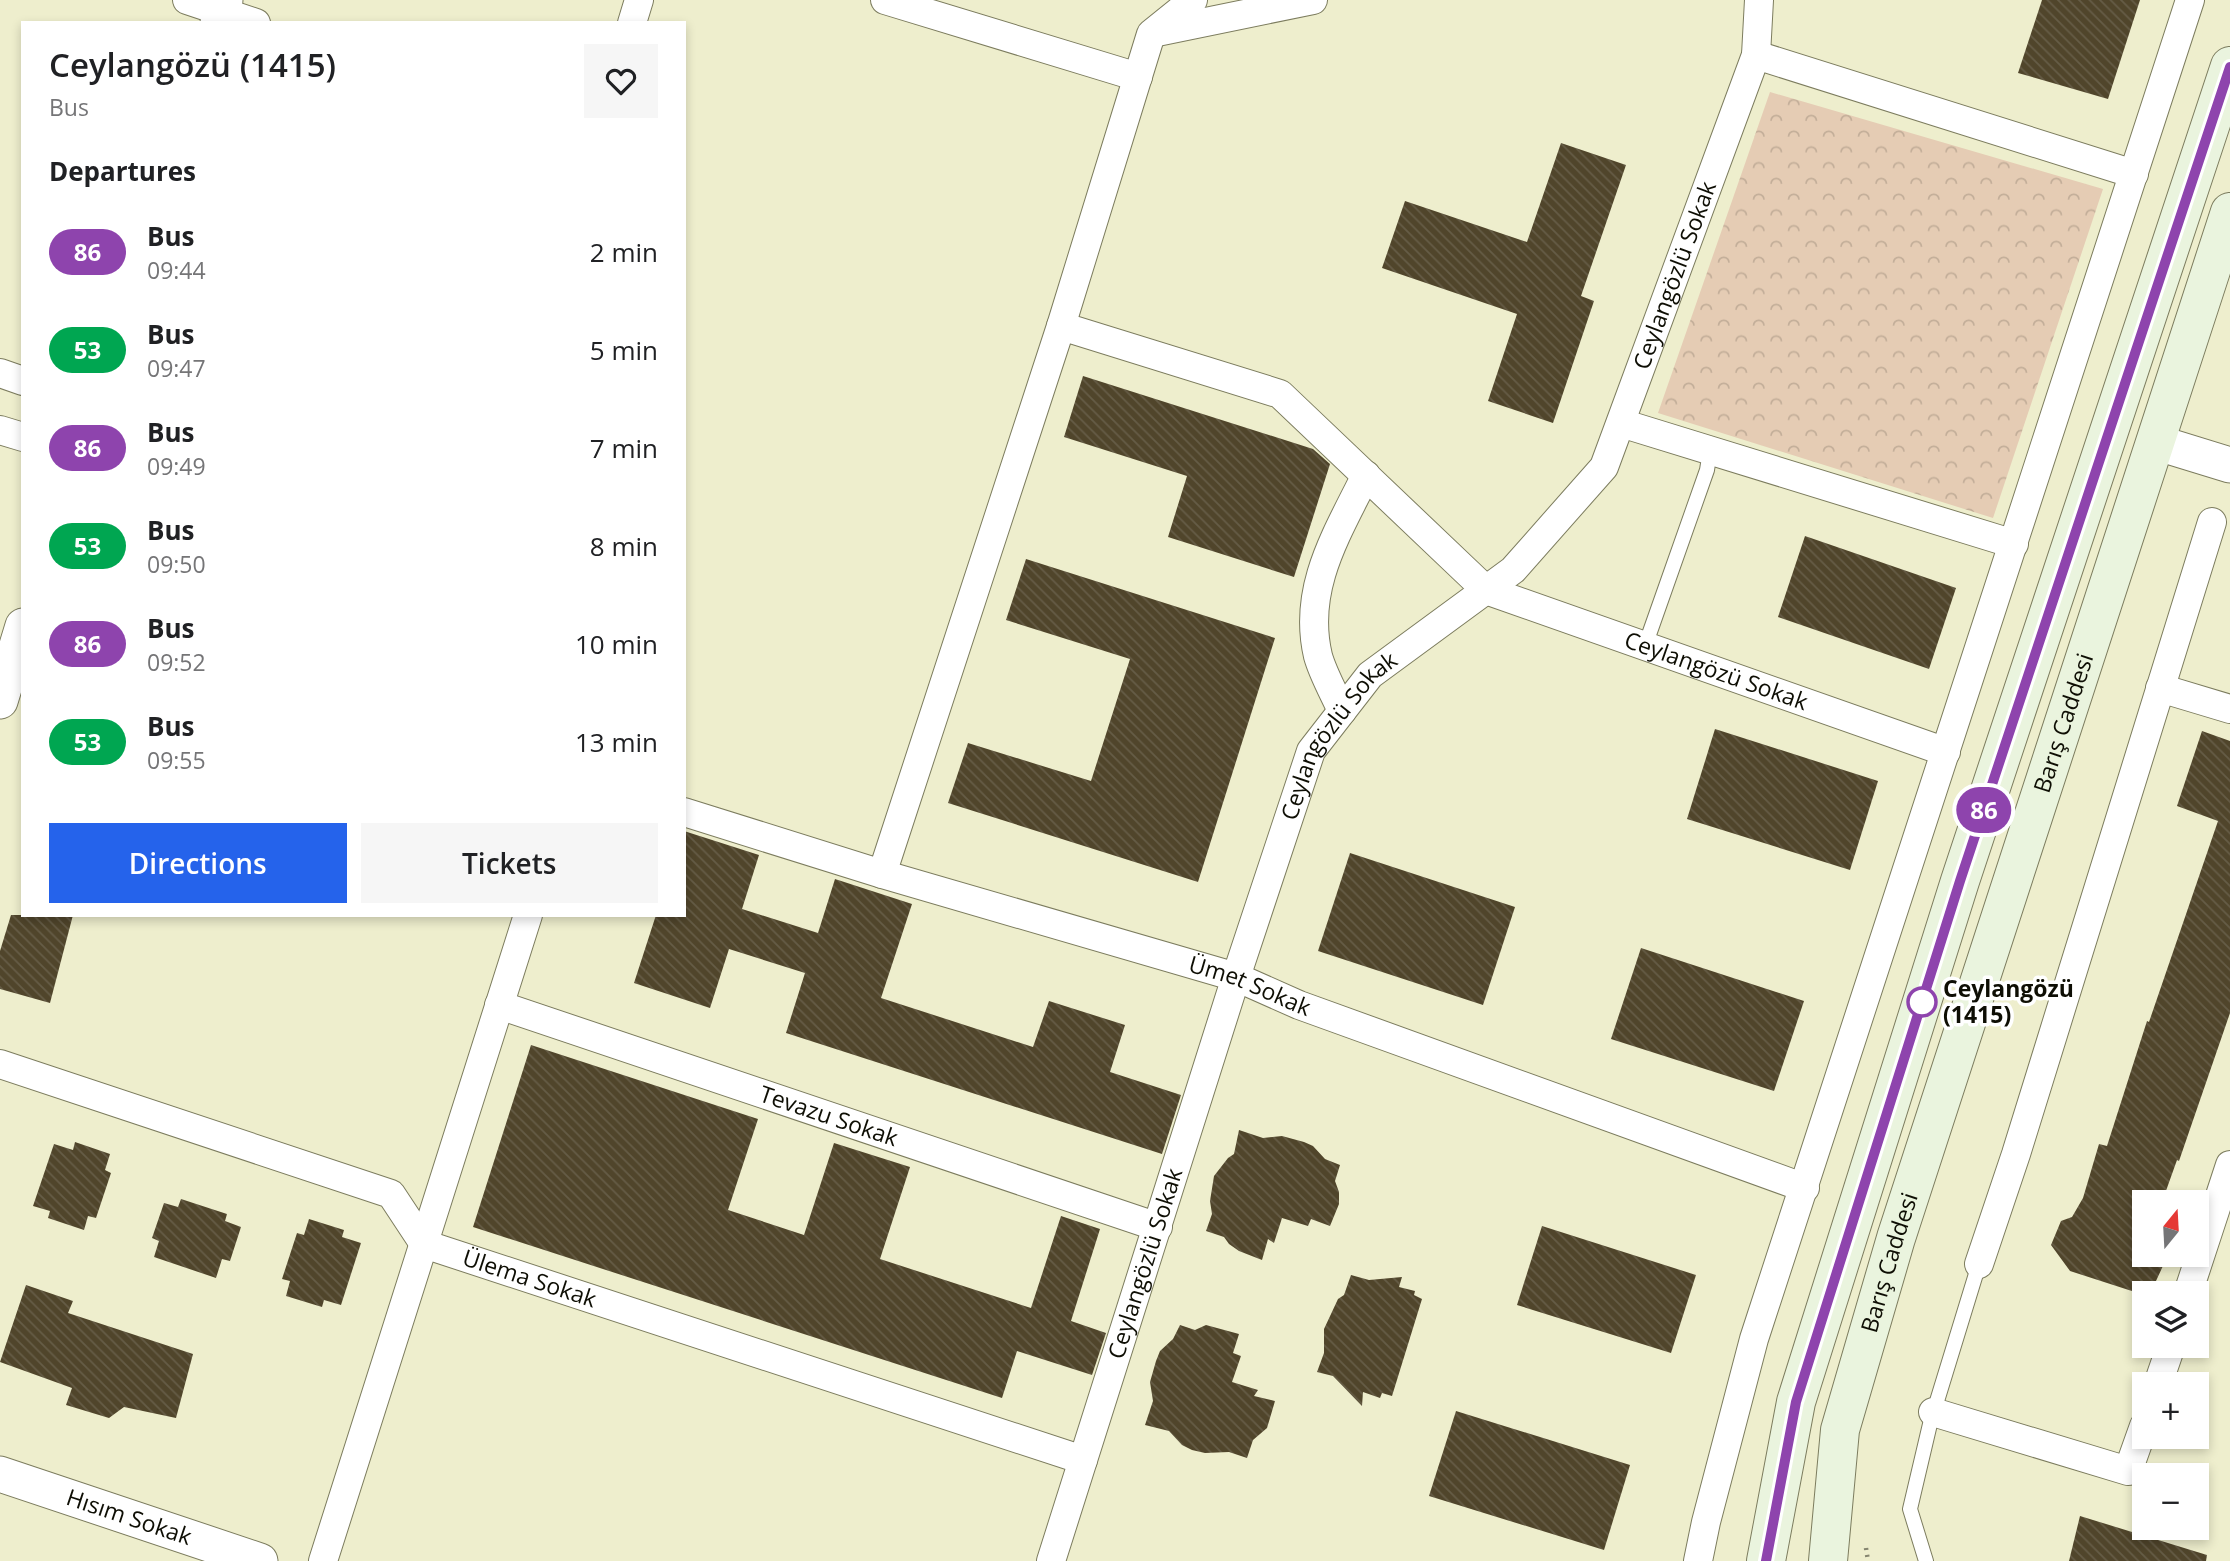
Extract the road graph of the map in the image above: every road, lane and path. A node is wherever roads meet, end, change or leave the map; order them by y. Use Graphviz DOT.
graph roads {
  1 [pos="187,0"];
  2 [pos="639,0"];
  3 [pos="885,0"];
  4 [pos="1193,0"];
  5 [pos="1313,0"];
  6 [pos="1759,0"];
  7 [pos="2190,0"];
  8 [pos="221,11"];
  9 [pos="250,21"];
  10 [pos="633,21"];
  11 [pos="1151,34"];
  12 [pos="1756,55"];
  13 [pos="2230,66"];
  14 [pos="1138,76"];
  15 [pos="2134,174"];
  16 [pos="2230,212"];
  17 [pos="1060,326"];
  18 [pos="0,373"];
  19 [pos="21,380"];
  20 [pos="1621,422"];
  21 [pos="0,430"];
  22 [pos="21,436"];
  23 [pos="2155,442"];
  24 [pos="1710,451"];
  25 [pos="2230,466"];
  26 [pos="1366,475"];
  27 [pos="2212,522"];
  28 [pos="2014,544"];
  29 [pos="1486,590"];
  30 [pos="21,633"];
  31 [pos="1645,646"];
  32 [pos="2160,688"];
  33 [pos="0,701"];
  34 [pos="2230,709"];
  35 [pos="1342,711"];
  36 [pos="1946,752"];
  37 [pos="686,813"];
  38 [pos="882,874"];
  39 [pos="527,917"];
  40 [pos="1236,977"];
  41 [pos="499,1005"];
  42 [pos="0,1064"];
  43 [pos="2230,1165"];
  44 [pos="1805,1188"];
  45 [pos="1158,1227"];
  46 [pos="424,1244"];
  47 [pos="1979,1264"];
  48 [pos="2192,1281"];
  49 [pos="1933,1412"];
  50 [pos="2136,1449"];
  51 [pos="1083,1460"];
  52 [pos="0,1474"];
  53 [pos="260,1561"];
  54 [pos="323,1561"];
  55 [pos="1051,1561"];
  56 [pos="1698,1561"];
  57 [pos="1766,1561"];
  58 [pos="1828,1561"];
  59 [pos="1926,1561"];
  1 -- 8 [label="street"];
  2 -- 10 [label="street"];
  3 -- 14 [label="street"];
  4 -- 11 [label="street"];
  5 -- 11 [label="street"];
  6 -- 12 [label="street, Ceylangözlü Sokak"];
  7 -- 15 [label="street"];
  8 -- 9 [label="street"];
  11 -- 14 [label="street"];
  12 -- 15 [label="street"];
  12 -- 20 [label="street, Ceylangözlü Sokak"];
  13 -- 57 [label="main road, Barış Caddesi"];
  14 -- 17 [label="street"];
  15 -- 28 [label="street"];
  16 -- 23 [label="main road, Barış Caddesi"];
  17 -- 26 [label="street"];
  17 -- 38 [label="street"];
  18 -- 19 [label="street"];
  20 -- 24 [label="street"];
  20 -- 29 [label="street, Ceylangözlü Sokak"];
  21 -- 22 [label="street"];
  23 -- 25 [label="street"];
  23 -- 58 [label="main road, Barış Caddesi"];
  24 -- 28 [label="street"];
  24 -- 31 [label="lane"];
  26 -- 29 [label="street"];
  26 -- 35 [label="street"];
  27 -- 32 [label="street"];
  28 -- 36 [label="street"];
  29 -- 31 [label="street, Ceylangözü Sokak"];
  29 -- 35 [label="street, Ceylangözlü Sokak"];
  30 -- 33 [label="street"];
  31 -- 36 [label="street, Ceylangözü Sokak"];
  32 -- 34 [label="street"];
  32 -- 47 [label="street"];
  35 -- 40 [label="street, Ceylangözlü Sokak"];
  36 -- 44 [label="street"];
  37 -- 38 [label="street, Ümet Sokak"];
  38 -- 40 [label="street, Ümet Sokak"];
  39 -- 41 [label="street"];
  40 -- 44 [label="street, Ümet Sokak"];
  40 -- 45 [label="street, Ceylangözlü Sokak"];
  41 -- 45 [label="street, Tevazu Sokak"];
  41 -- 46 [label="street"];
  42 -- 46 [label="street"];
  43 -- 48 [label="street"];
  44 -- 56 [label="street"];
  45 -- 51 [label="street, Ceylangözlü Sokak"];
  46 -- 51 [label="street, Ülema Sokak"];
  46 -- 54 [label="street"];
  47 -- 49 [label="lane"];
  49 -- 50 [label="street"];
  49 -- 59 [label="lane"];
  51 -- 55 [label="street, Ceylangözlü Sokak"];
  52 -- 53 [label="street, Hısım Sokak"];
}
